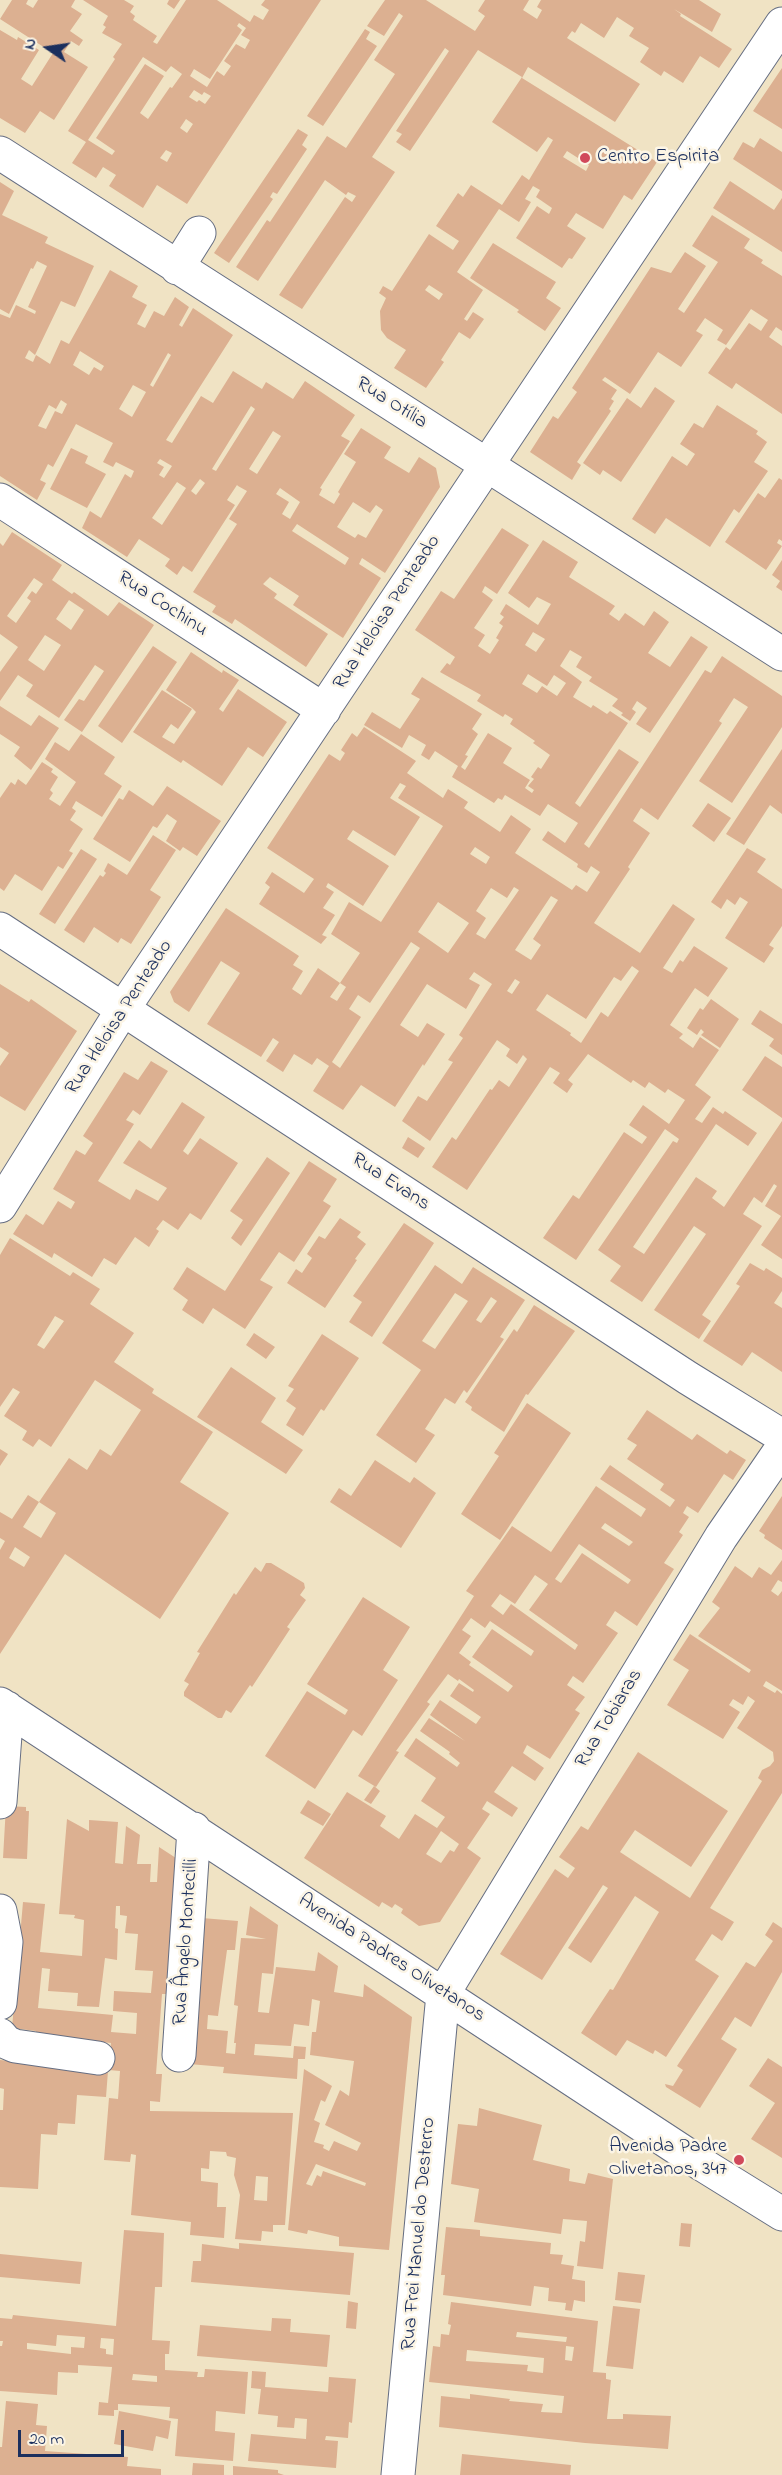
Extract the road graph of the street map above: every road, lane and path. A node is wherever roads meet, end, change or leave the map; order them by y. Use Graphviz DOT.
graph roads {
  1 [pos="782,25"];
  2 [pos="0,153"];
  3 [pos="199,233"];
  4 [pos="177,268"];
  5 [pos="486,465"];
  6 [pos="0,500"];
  7 [pos="782,654"];
  8 [pos="324,710"];
  9 [pos="0,929"];
  10 [pos="123,1009"];
  11 [pos="0,1206"];
  12 [pos="782,1436"];
  13 [pos="782,1448"];
  14 [pos="3,1706"];
  15 [pos="0,1802"];
  16 [pos="194,1829"];
  17 [pos="0,1911"];
  18 [pos="443,1994"];
  19 [pos="0,2003"];
  20 [pos="0,2035"];
  21 [pos="179,2055"];
  22 [pos="98,2058"];
  23 [pos="782,2214"];
  24 [pos="398,2475"];
  1 -- 5 [label="street, Rua Heloisa Penteado"];
  2 -- 4 [label="street, Rua Otília"];
  3 -- 4 [label="street"];
  4 -- 5 [label="street, Rua Otília"];
  5 -- 7 [label="street, Rua Otília"];
  5 -- 8 [label="street, Rua Heloisa Penteado"];
  6 -- 8 [label="street, Rua Cochinu"];
  8 -- 10 [label="street, Rua Heloisa Penteado"];
  9 -- 10 [label="street, Rua Evans"];
  10 -- 11 [label="street, Rua Heloisa Penteado"];
  10 -- 12 [label="street, Rua Evans"];
  13 -- 18 [label="street, Rua Tobiaras"];
  14 -- 15 [label="street"];
  14 -- 16 [label="street, Avenida Padres Olivetanos"];
  16 -- 18 [label="street, Avenida Padres Olivetanos"];
  16 -- 21 [label="street, Rua Ângelo Montecilli"];
  17 -- 19 [label="street"];
  18 -- 23 [label="street, Avenida Padres Olivetanos"];
  18 -- 24 [label="street, Rua Frei Manuel do Desterro"];
  20 -- 22 [label="street"];
}
